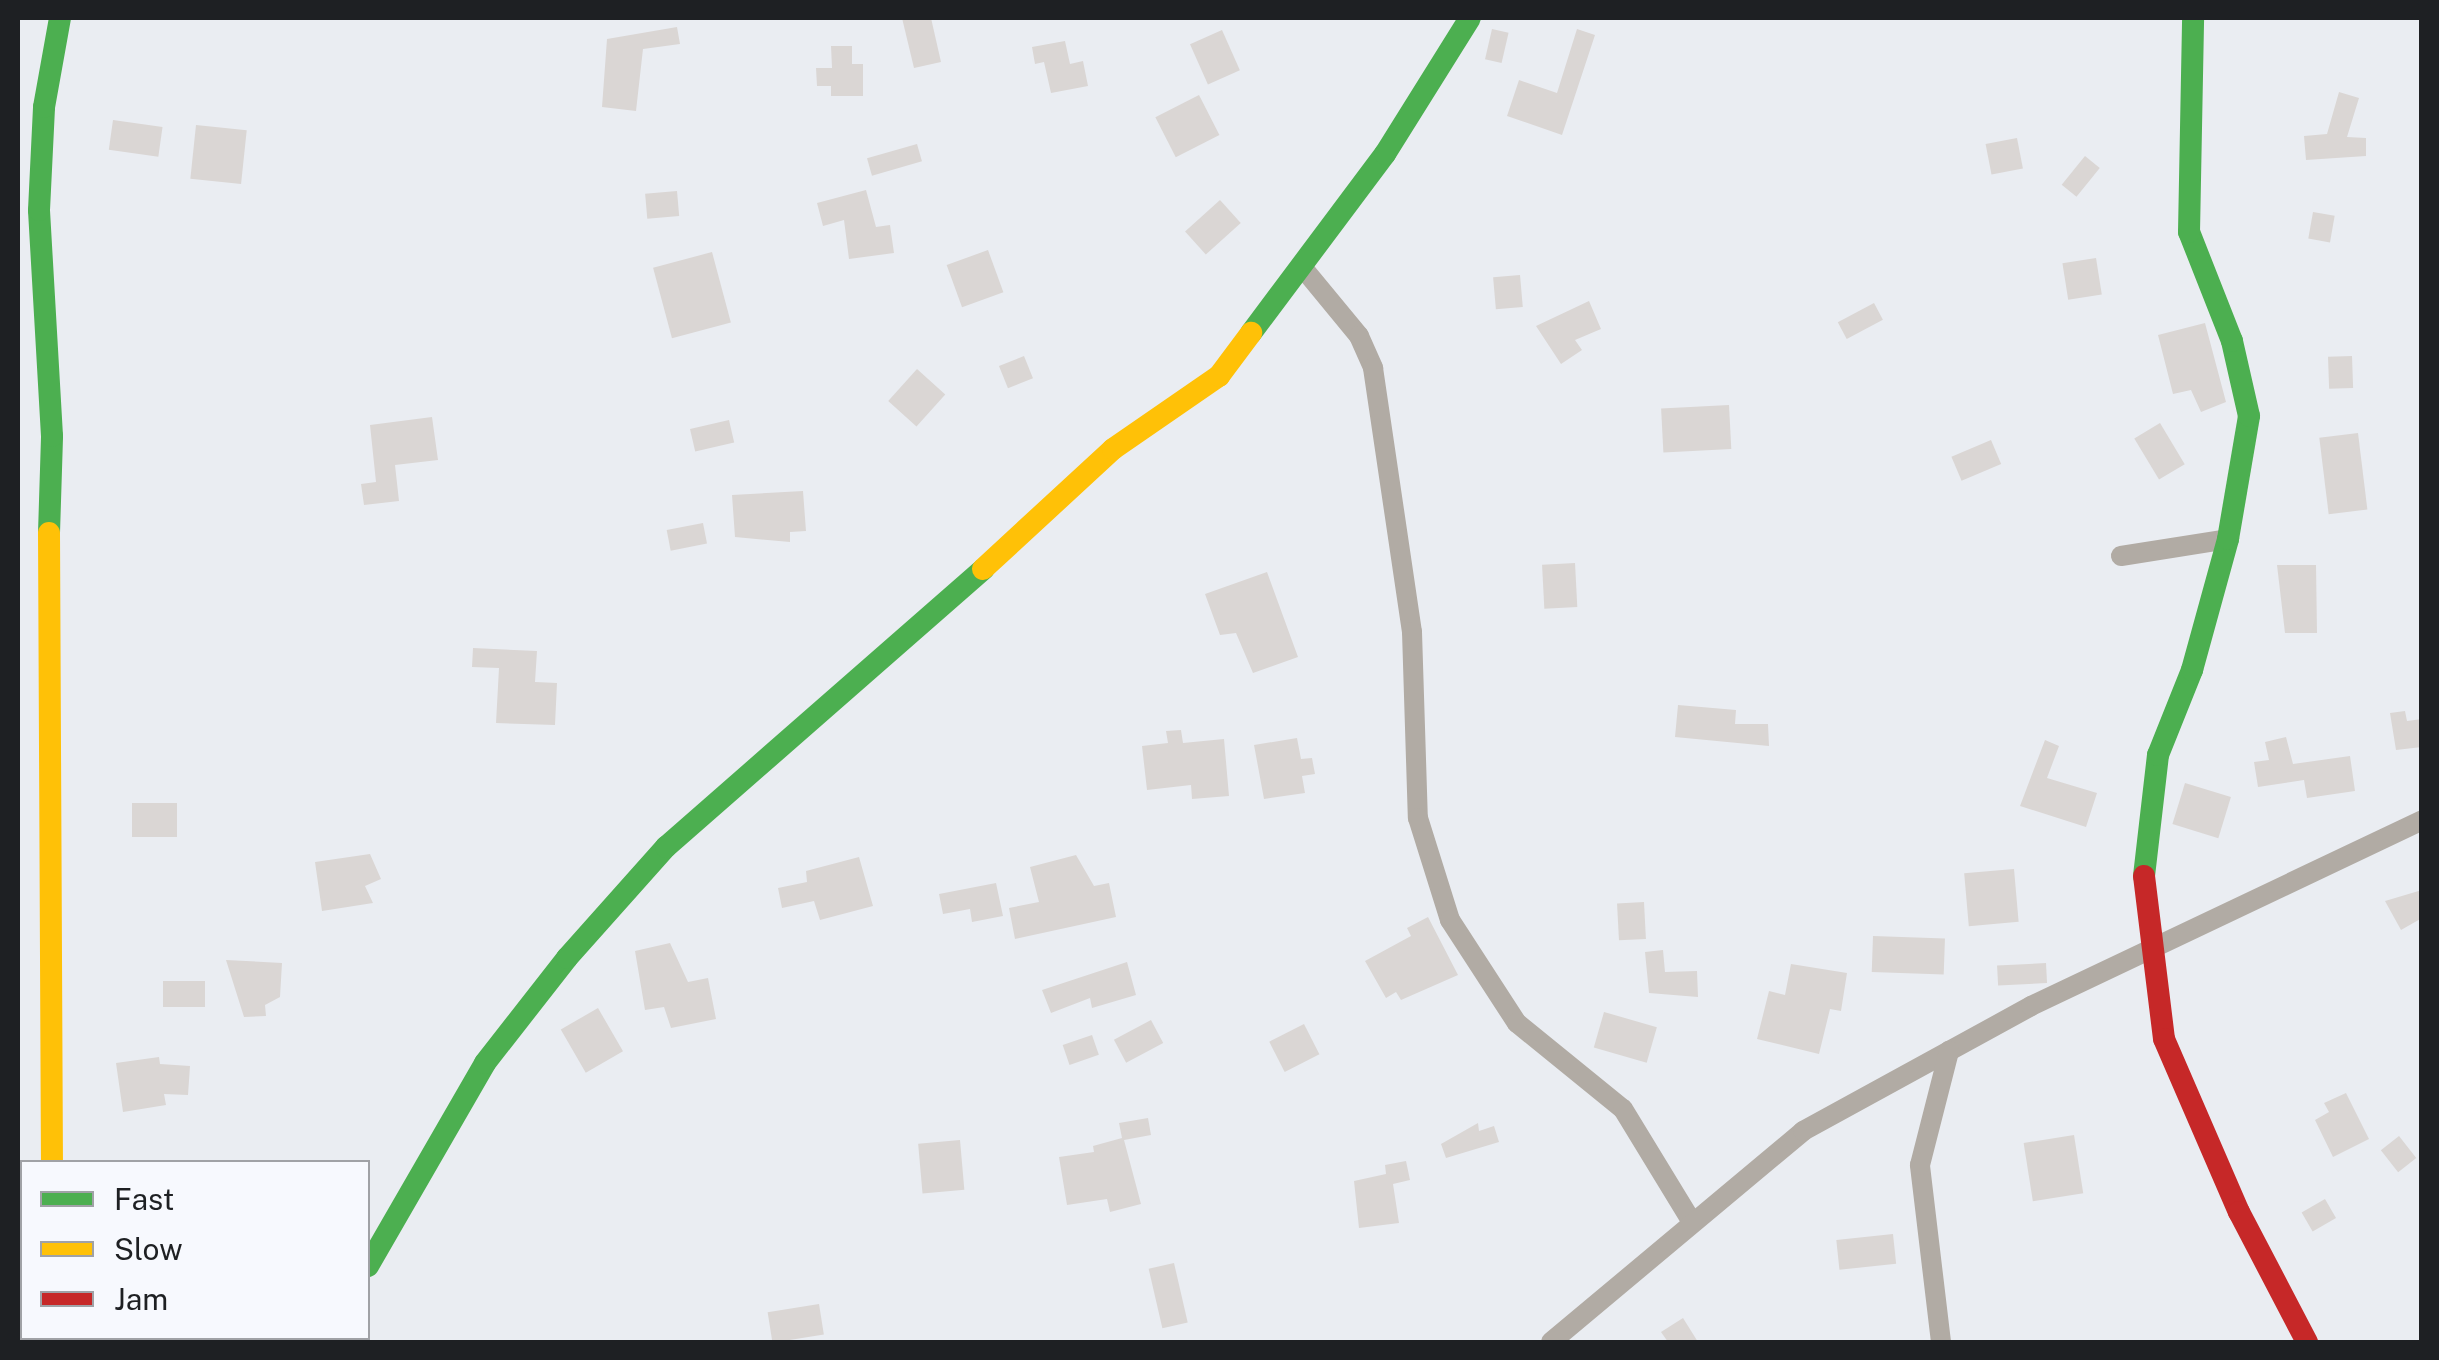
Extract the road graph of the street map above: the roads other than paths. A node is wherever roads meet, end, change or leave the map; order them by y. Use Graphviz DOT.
graph roads {
  1 [pos="60,18"];
  2 [pos="1470,18"];
  3 [pos="2193,18"];
  4 [pos="1303,268"];
  5 [pos="2228,539"];
  6 [pos="2121,556"];
  7 [pos="2422,820"];
  8 [pos="2147,950"];
  9 [pos="1949,1052"];
  10 [pos="52,1160"];
  11 [pos="1692,1222"];
  12 [pos="370,1263"];
  13 [pos="1551,1342"];
  14 [pos="1941,1342"];
  15 [pos="2307,1342"];
  1 -- 10 [label="street"];
  2 -- 4 [label="street"];
  3 -- 5 [label="street"];
  4 -- 11 [label="street"];
  4 -- 12 [label="street"];
  5 -- 6 [label="street"];
  5 -- 8 [label="street"];
  7 -- 8 [label="street"];
  8 -- 9 [label="street"];
  8 -- 15 [label="street"];
  9 -- 11 [label="street"];
  9 -- 14 [label="street"];
  11 -- 13 [label="street"];
}
